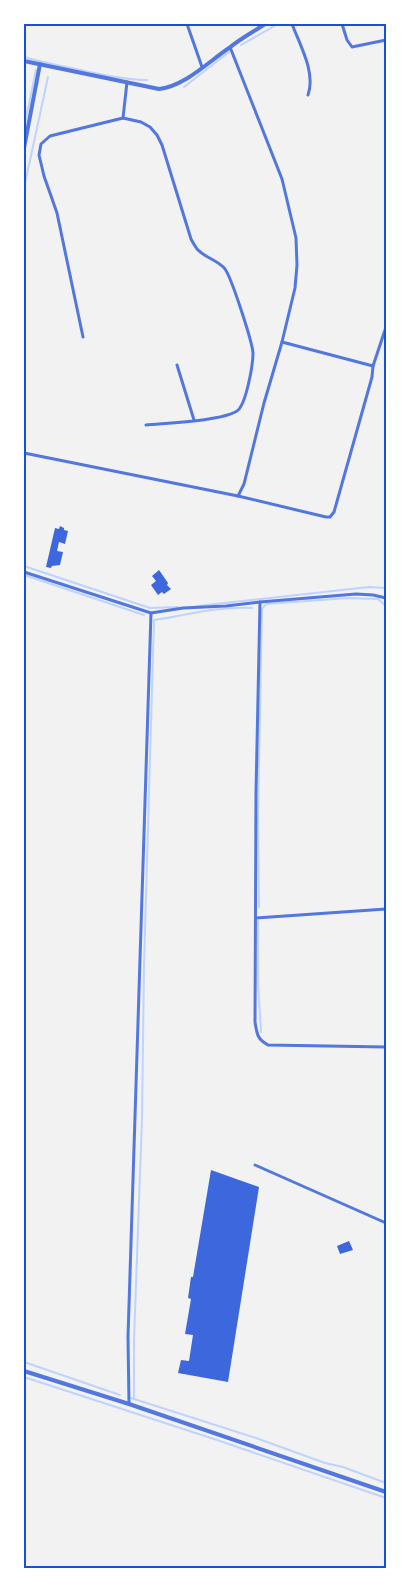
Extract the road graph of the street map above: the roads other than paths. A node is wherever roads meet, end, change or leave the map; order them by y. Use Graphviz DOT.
graph roads {
  1 [pos="187,24"];
  2 [pos="265,24"];
  3 [pos="292,24"];
  4 [pos="342,24"];
  5 [pos="386,40"];
  6 [pos="230,47"];
  7 [pos="24,61"];
  8 [pos="40,64"];
  9 [pos="202,66"];
  10 [pos="127,82"];
  11 [pos="308,95"];
  12 [pos="123,118"];
  13 [pos="24,148"];
  14 [pos="386,327"];
  15 [pos="83,337"];
  16 [pos="282,342"];
  17 [pos="177,365"];
  18 [pos="373,366"];
  19 [pos="194,420"];
  20 [pos="146,425"];
  21 [pos="24,453"];
  22 [pos="238,496"];
  23 [pos="24,572"];
  24 [pos="386,598"];
  25 [pos="260,602"];
  26 [pos="151,613"];
  27 [pos="386,909"];
  28 [pos="256,918"];
  29 [pos="386,1047"];
  30 [pos="255,1165"];
  31 [pos="386,1223"];
  32 [pos="24,1371"];
  33 [pos="129,1404"];
  34 [pos="386,1492"];
  1 -- 9 [label="street"];
  2 -- 6 [label="street"];
  3 -- 11 [label="street"];
  4 -- 5 [label="street"];
  6 -- 9 [label="street"];
  6 -- 16 [label="street"];
  7 -- 8 [label="street"];
  8 -- 10 [label="street"];
  8 -- 13 [label="street"];
  9 -- 10 [label="street"];
  10 -- 12 [label="street"];
  12 -- 15 [label="street"];
  12 -- 19 [label="street"];
  14 -- 18 [label="street"];
  16 -- 18 [label="street"];
  16 -- 22 [label="street"];
  17 -- 19 [label="street"];
  18 -- 22 [label="street"];
  19 -- 20 [label="street"];
  21 -- 22 [label="street"];
  23 -- 26 [label="street"];
  24 -- 25 [label="street"];
  25 -- 26 [label="street"];
  25 -- 28 [label="street"];
  26 -- 33 [label="street"];
  27 -- 28 [label="street"];
  28 -- 29 [label="street"];
  30 -- 31 [label="street"];
  32 -- 33 [label="street"];
  33 -- 34 [label="street"];
}
